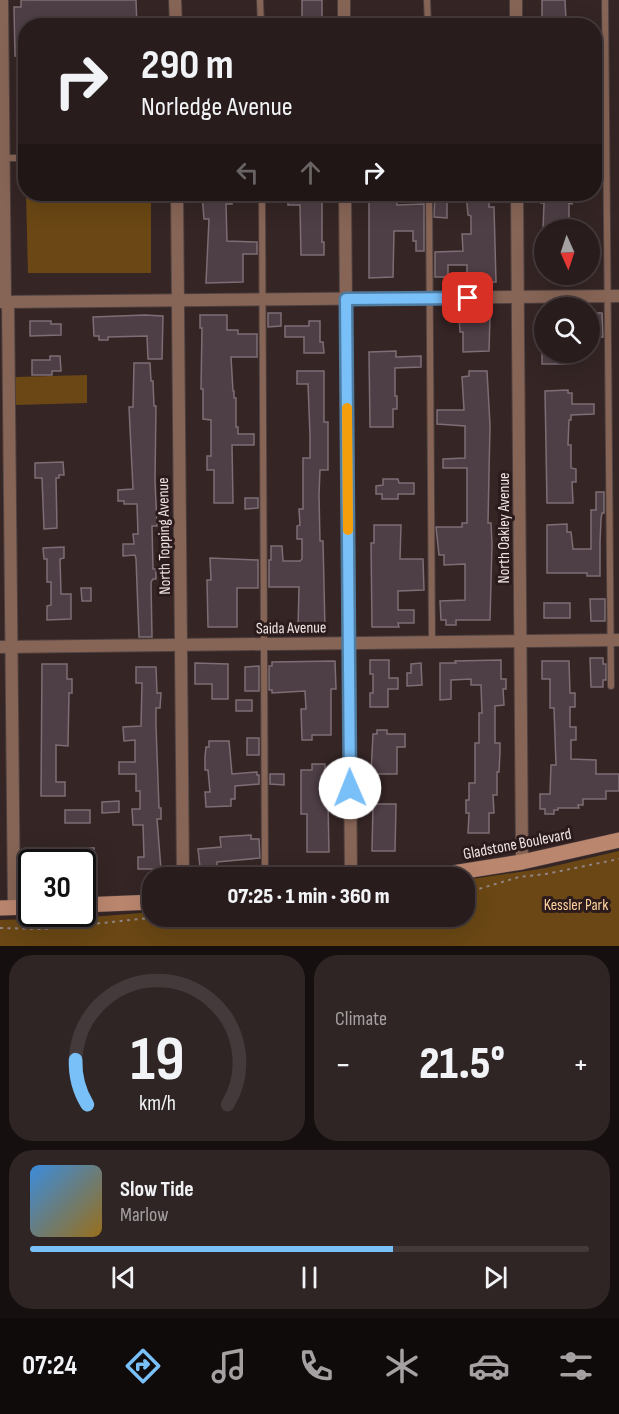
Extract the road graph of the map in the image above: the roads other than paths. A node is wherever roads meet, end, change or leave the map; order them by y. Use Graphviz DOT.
graph roads {
  1 [pos="2,0"];
  2 [pos="176,0"];
  3 [pos="260,0"];
  4 [pos="344,0"];
  5 [pos="428,0"];
  6 [pos="516,0"];
  7 [pos="605,0"];
  8 [pos="176,18"];
  9 [pos="261,18"];
  10 [pos="344,18"];
  11 [pos="428,18"];
  12 [pos="516,18"];
  13 [pos="3,158"];
  14 [pos="18,158"];
  15 [pos="177,201"];
  16 [pos="262,201"];
  17 [pos="345,201"];
  18 [pos="429,201"];
  19 [pos="517,201"];
  20 [pos="613,296"];
  21 [pos="518,297"];
  22 [pos="430,298"];
  23 [pos="346,299"];
  24 [pos="262,300"];
  25 [pos="178,301"];
  26 [pos="4,302"];
  27 [pos="614,640"];
  28 [pos="520,641"];
  29 [pos="349,642"];
  30 [pos="432,642"];
  31 [pos="264,643"];
  32 [pos="181,644"];
  33 [pos="6,646"];
  34 [pos="611,686"];
  35 [pos="619,840"];
  36 [pos="522,862"];
  37 [pos="183,867"];
  38 [pos="265,867"];
  39 [pos="351,867"];
  40 [pos="475,869"];
  41 [pos="142,902"];
  42 [pos="96,904"];
  43 [pos="7,908"];
  1 -- 13 [label="street"];
  2 -- 8 [label="street"];
  3 -- 9 [label="lane"];
  4 -- 10 [label="street"];
  5 -- 11 [label="lane"];
  6 -- 12 [label="street"];
  7 -- 20 [label="lane"];
  13 -- 14 [label="lane"];
  13 -- 26 [label="street"];
  15 -- 25 [label="street, North Topping Avenue"];
  16 -- 24 [label="lane"];
  17 -- 23 [label="street"];
  18 -- 22 [label="lane"];
  19 -- 21 [label="street, North Oakley Avenue"];
  20 -- 21 [label="street"];
  20 -- 27 [label="lane"];
  21 -- 22 [label="street"];
  21 -- 28 [label="street, North Oakley Avenue"];
  22 -- 23 [label="street"];
  22 -- 30 [label="lane"];
  23 -- 24 [label="street"];
  23 -- 29 [label="street"];
  24 -- 25 [label="street"];
  24 -- 31 [label="lane"];
  25 -- 26 [label="street"];
  25 -- 32 [label="street, North Topping Avenue"];
  26 -- 33 [label="street"];
  27 -- 28 [label="street, Saida Avenue"];
  27 -- 34 [label="lane"];
  28 -- 30 [label="street, Saida Avenue"];
  28 -- 36 [label="street, North Oakley Avenue"];
  29 -- 30 [label="street, Saida Avenue"];
  29 -- 31 [label="street, Saida Avenue"];
  29 -- 39 [label="street"];
  31 -- 32 [label="street, Saida Avenue"];
  31 -- 38 [label="lane"];
  32 -- 33 [label="street, Saida Avenue"];
  32 -- 37 [label="street, North Topping Avenue"];
  33 -- 43 [label="street"];
  35 -- 36 [label="street, Gladstone Boulevard"];
  36 -- 40 [label="street, Gladstone Boulevard"];
  41 -- 42 [label="street"];
}
